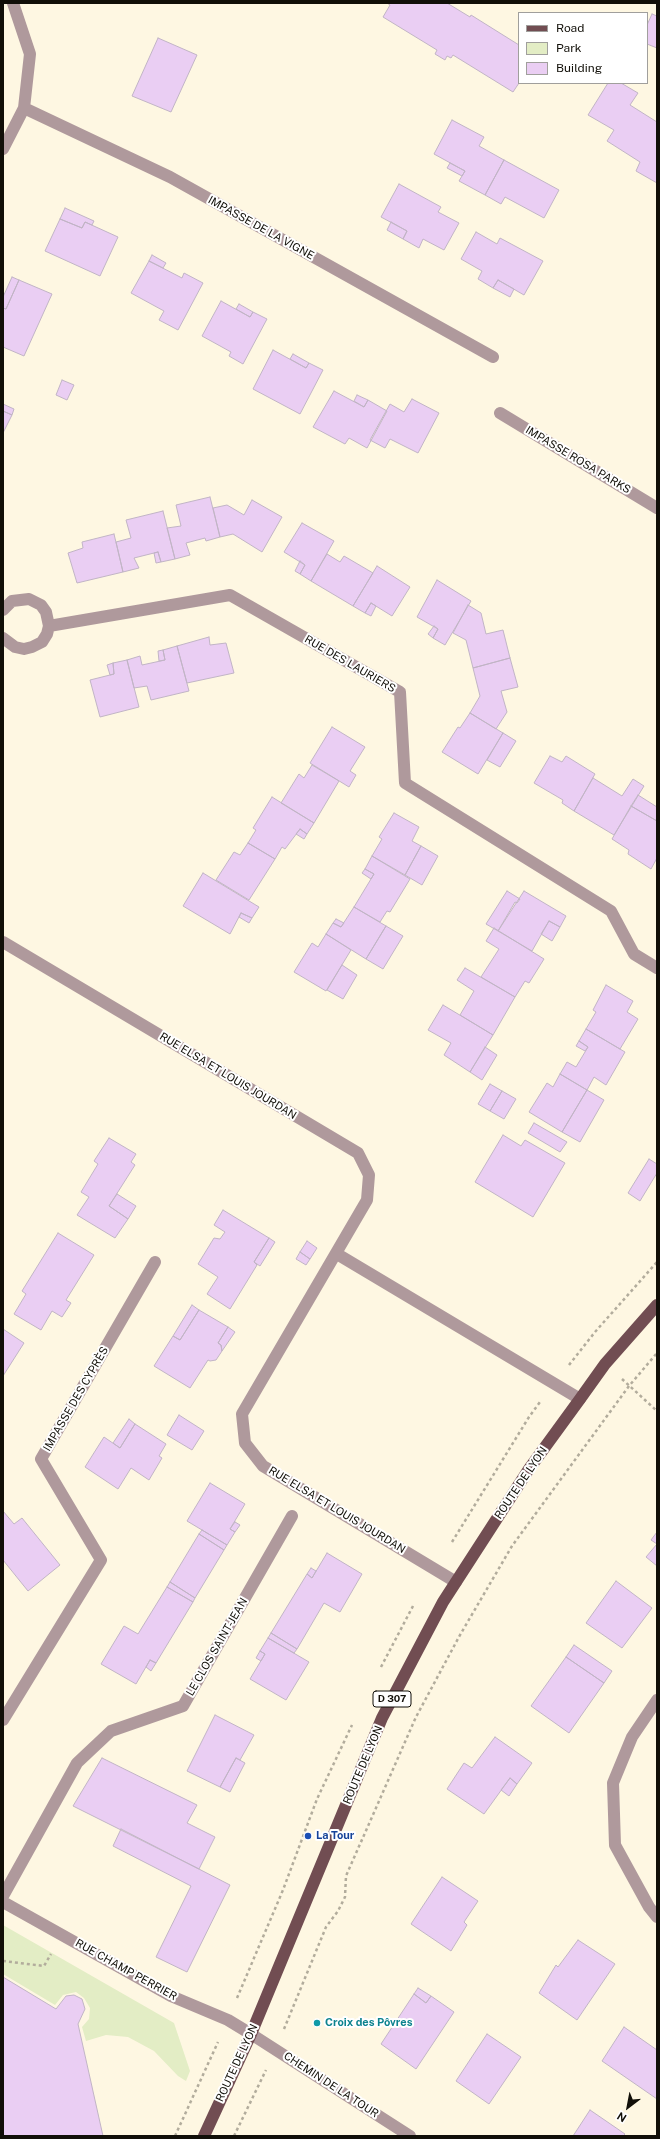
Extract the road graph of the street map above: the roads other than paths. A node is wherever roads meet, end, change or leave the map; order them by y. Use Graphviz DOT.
graph roads {
  1 [pos="13,3"];
  2 [pos="24,108"];
  3 [pos="3,149"];
  4 [pos="493,357"];
  5 [pos="500,413"];
  6 [pos="657,508"];
  7 [pos="3,610"];
  8 [pos="49,626"];
  9 [pos="3,638"];
  10 [pos="3,942"];
  11 [pos="657,968"];
  12 [pos="337,1254"];
  13 [pos="155,1262"];
  14 [pos="657,1306"];
  15 [pos="580,1399"];
  16 [pos="292,1516"];
  17 [pos="456,1582"];
  18 [pos="657,1700"];
  19 [pos="3,1720"];
  20 [pos="3,1896"];
  21 [pos="3,1902"];
  22 [pos="657,1917"];
  23 [pos="252,2034"];
  24 [pos="204,2136"];
  25 [pos="410,2136"];
  1 -- 2 [label="street"];
  2 -- 3 [label="street"];
  2 -- 4 [label="street, IMPASSE DE LA VIGNE"];
  5 -- 6 [label="street, IMPASSE ROSA PARKS"];
  7 -- 8 [label="street"];
  8 -- 9 [label="street"];
  8 -- 11 [label="street, RUE DES LAURIERS"];
  10 -- 12 [label="street, RUE ELSA ET LOUIS JOURDAN"];
  12 -- 15 [label="street"];
  12 -- 17 [label="street, RUE ELSA ET LOUIS JOURDAN"];
  13 -- 19 [label="street, IMPASSE DES CYPRÈS"];
  14 -- 15 [label="main road, ROUTE DE LYON / D 307"];
  15 -- 17 [label="main road, ROUTE DE LYON / D 307"];
  16 -- 20 [label="street, LE CLOS SAINT-JEAN"];
  17 -- 23 [label="main road, ROUTE DE LYON / D 307"];
  18 -- 22 [label="street"];
  21 -- 23 [label="street, RUE CHAMP PERRIER"];
  23 -- 24 [label="main road, ROUTE DE LYON / D 307"];
  23 -- 25 [label="street, CHEMIN DE LA TOUR"];
}
